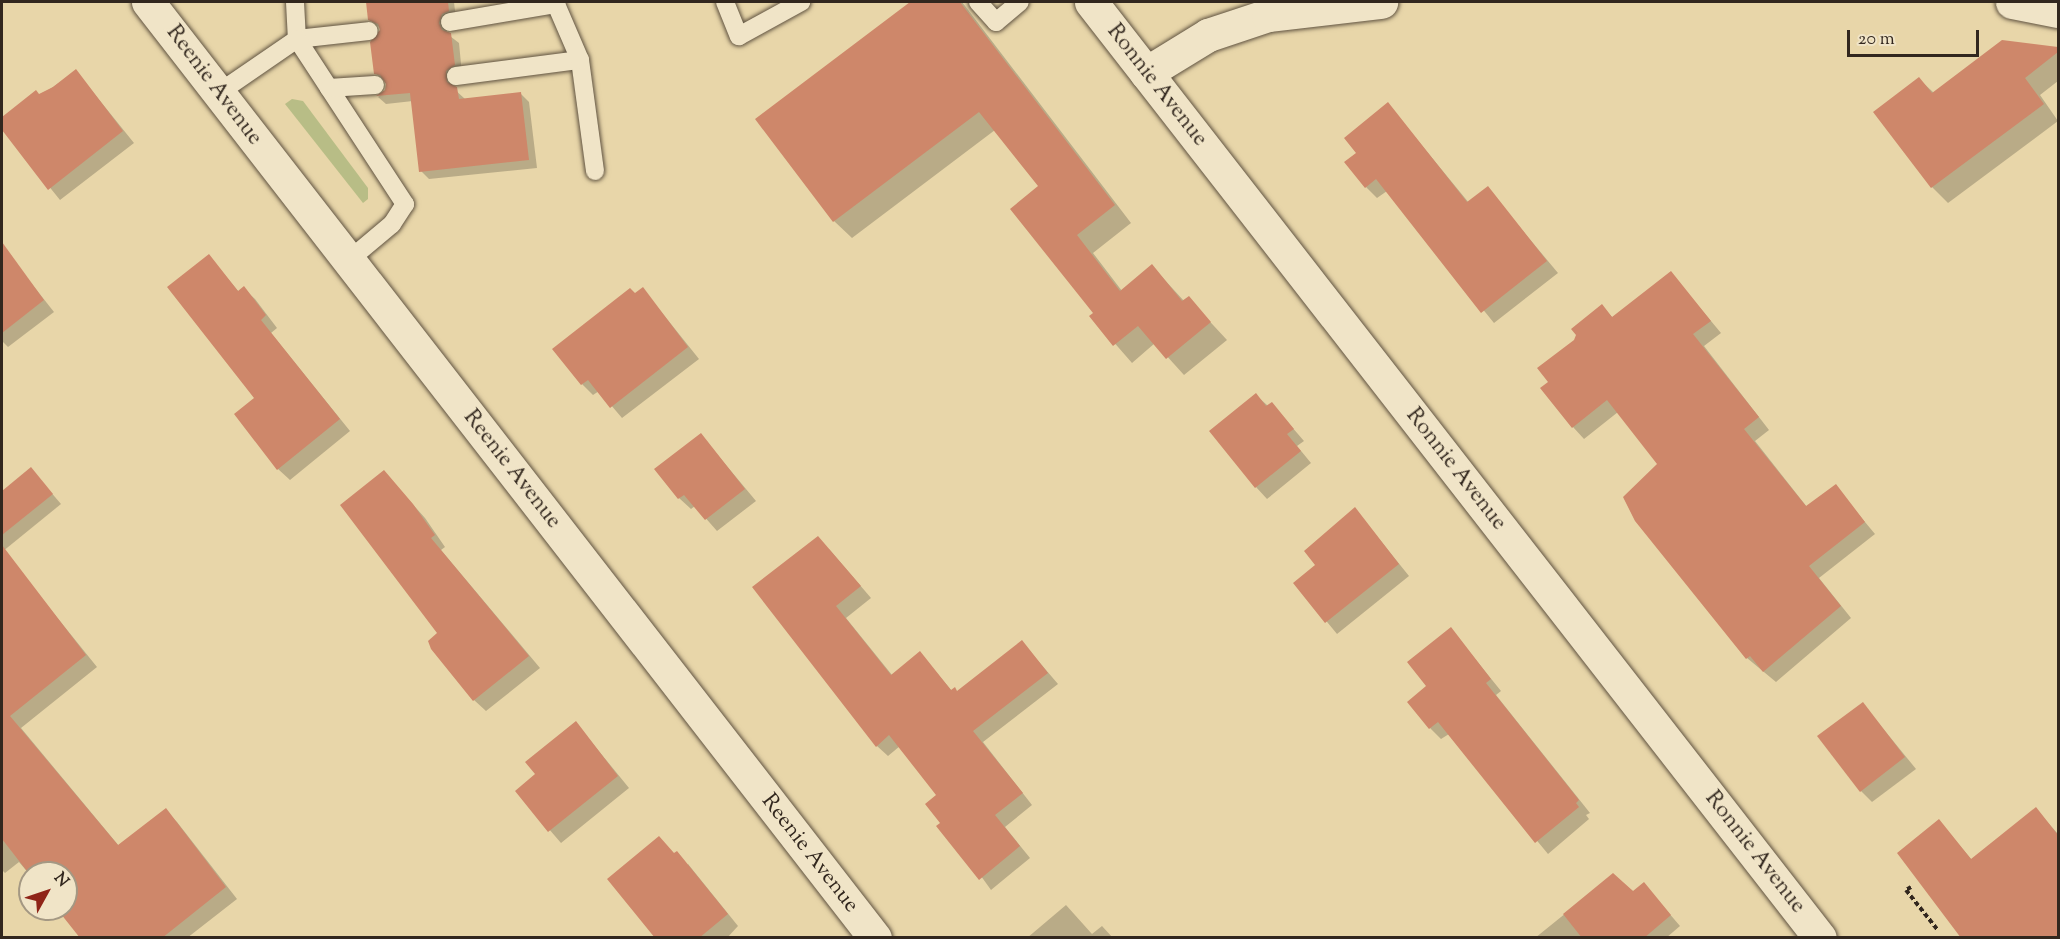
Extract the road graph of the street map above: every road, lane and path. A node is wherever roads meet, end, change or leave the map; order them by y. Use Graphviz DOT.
graph roads {
  1 [pos="148,2"];
  2 [pos="295,2"];
  3 [pos="725,2"];
  4 [pos="801,2"];
  5 [pos="978,2"];
  6 [pos="1020,2"];
  7 [pos="1091,2"];
  8 [pos="1380,2"];
  9 [pos="2012,2"];
  10 [pos="556,3"];
  11 [pos="2058,10"];
  12 [pos="450,22"];
  13 [pos="369,31"];
  14 [pos="297,39"];
  15 [pos="579,60"];
  16 [pos="1146,73"];
  17 [pos="456,76"];
  18 [pos="375,85"];
  19 [pos="329,88"];
  20 [pos="217,94"];
  21 [pos="595,171"];
  22 [pos="348,261"];
  23 [pos="1911,886"];
  24 [pos="1937,929"];
  25 [pos="875,938"];
  26 [pos="1820,938"];
  1 -- 20 [label="street, Reenie Avenue"];
  2 -- 14 [label="lane"];
  3 -- 4 [label="lane"];
  5 -- 6 [label="lane"];
  7 -- 16 [label="street, Ronnie Avenue"];
  8 -- 16 [label="street"];
  9 -- 11 [label="street"];
  10 -- 12 [label="lane"];
  10 -- 15 [label="lane"];
  13 -- 14 [label="lane"];
  14 -- 19 [label="lane"];
  14 -- 20 [label="lane"];
  15 -- 17 [label="lane"];
  15 -- 21 [label="lane"];
  16 -- 26 [label="street, Ronnie Avenue"];
  18 -- 19 [label="lane"];
  19 -- 22 [label="lane"];
  20 -- 22 [label="street, Reenie Avenue"];
  22 -- 25 [label="street, Reenie Avenue"];
  23 -- 24 [label="path"];
}
